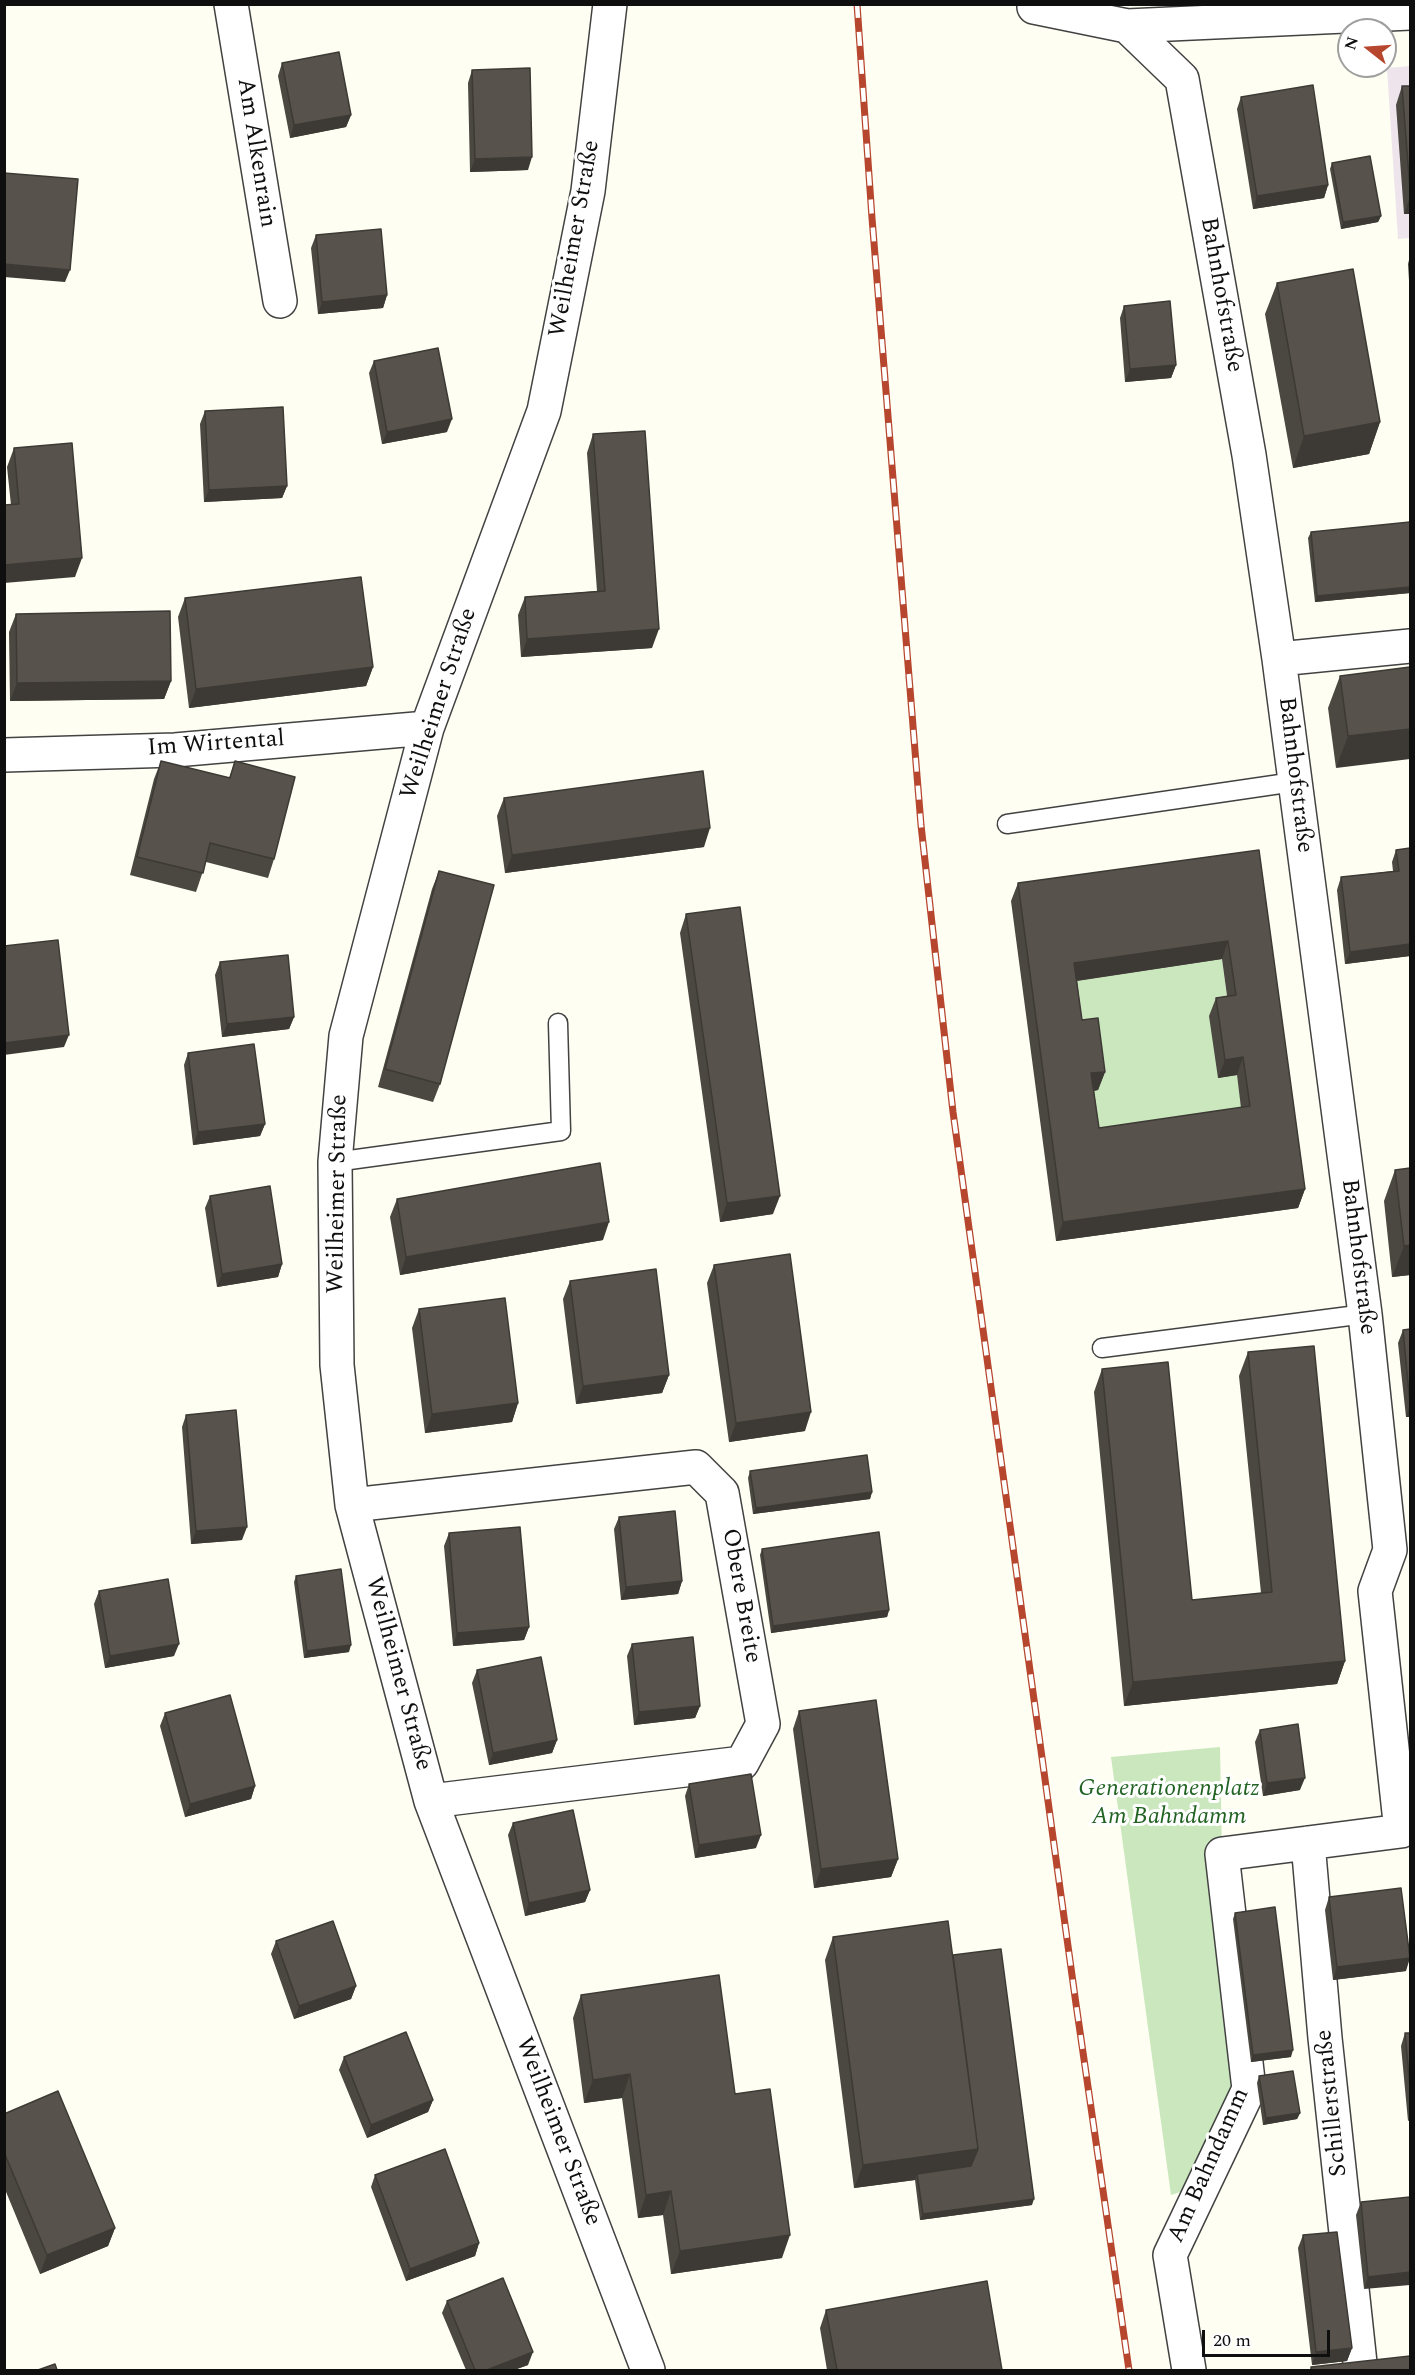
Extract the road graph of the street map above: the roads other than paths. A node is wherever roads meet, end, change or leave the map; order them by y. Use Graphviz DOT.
graph roads {
  1 [pos="231,4"];
  2 [pos="610,4"];
  3 [pos="1034,6"];
  4 [pos="1410,13"];
  5 [pos="1126,15"];
  6 [pos="280,301"];
  7 [pos="1410,646"];
  8 [pos="1279,659"];
  9 [pos="426,728"];
  10 [pos="4,755"];
  11 [pos="1294,782"];
  12 [pos="1007,824"];
  13 [pos="558,1023"];
  14 [pos="335,1162"];
  15 [pos="1365,1314"];
  16 [pos="1102,1348"];
  17 [pos="352,1505"];
  18 [pos="1400,1550"];
  19 [pos="431,1801"];
  20 [pos="1308,1843"];
  21 [pos="1360,2363"];
  22 [pos="648,2370"];
  23 [pos="1189,2370"];
  1 -- 6 [label="street, Am Alkenrain"];
  2 -- 9 [label="street, Weilheimer Straße"];
  3 -- 5 [label="street"];
  4 -- 5 [label="street"];
  5 -- 8 [label="street, Bahnhofstraße"];
  7 -- 8 [label="street"];
  8 -- 11 [label="street, Bahnhofstraße"];
  9 -- 10 [label="street, Im Wirtental"];
  9 -- 14 [label="street, Weilheimer Straße"];
  11 -- 12 [label="lane"];
  11 -- 15 [label="street, Bahnhofstraße"];
  13 -- 14 [label="lane"];
  14 -- 17 [label="street, Weilheimer Straße"];
  15 -- 16 [label="lane"];
  15 -- 18 [label="street, Bahnhofstraße"];
  17 -- 19 [label="street, Weilheimer Straße"];
  17 -- 19 [label="street, Obere Breite"];
  18 -- 20 [label="street"];
  19 -- 22 [label="street, Weilheimer Straße"];
  20 -- 21 [label="street, Schillerstraße"];
  20 -- 23 [label="street, Am Bahndamm"];
}
